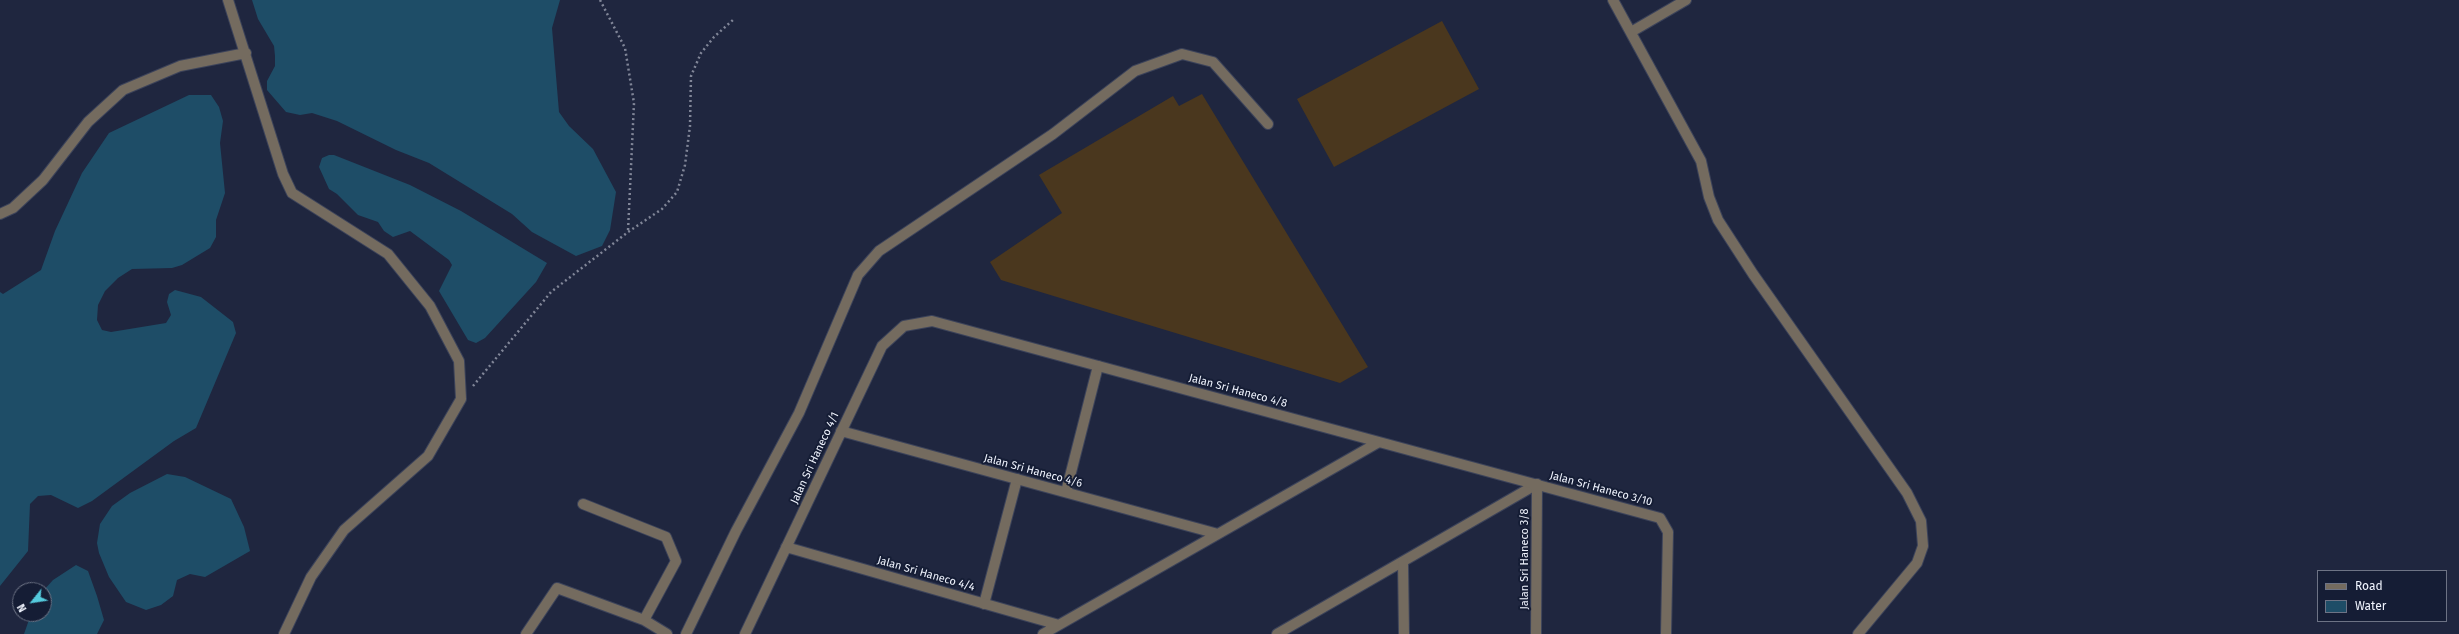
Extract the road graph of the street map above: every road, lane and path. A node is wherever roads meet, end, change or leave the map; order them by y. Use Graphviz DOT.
graph roads {
  1 [pos="228,0"];
  2 [pos="600,0"];
  3 [pos="1613,0"];
  4 [pos="1686,0"];
  5 [pos="734,19"];
  6 [pos="1631,32"];
  7 [pos="246,53"];
  8 [pos="1268,124"];
  9 [pos="0,214"];
  10 [pos="628,232"];
  11 [pos="932,321"];
  12 [pos="1098,366"];
  13 [pos="461,399"];
  14 [pos="841,431"];
  15 [pos="1379,442"];
  16 [pos="1017,479"];
  17 [pos="1537,484"];
  18 [pos="1066,492"];
  19 [pos="583,504"];
  20 [pos="1218,534"];
  21 [pos="786,547"];
  22 [pos="1403,562"];
  23 [pos="984,604"];
  24 [pos="644,620"];
  25 [pos="1059,625"];
  26 [pos="284,634"];
  27 [pos="526,634"];
  28 [pos="667,634"];
  29 [pos="686,634"];
  30 [pos="745,634"];
  31 [pos="1043,634"];
  32 [pos="1277,634"];
  33 [pos="1404,634"];
  34 [pos="1536,634"];
  35 [pos="1666,634"];
  36 [pos="1858,634"];
  1 -- 7 [label="street"];
  2 -- 10 [label="path"];
  3 -- 6 [label="street"];
  4 -- 6 [label="street"];
  5 -- 10 [label="path"];
  6 -- 36 [label="street"];
  7 -- 9 [label="street"];
  7 -- 13 [label="street"];
  8 -- 29 [label="street"];
  10 -- 13 [label="path"];
  11 -- 12 [label="street, Jalan Sri Haneco 4/8"];
  11 -- 14 [label="street, Jalan Sri Haneco 4/1"];
  12 -- 15 [label="street, Jalan Sri Haneco 4/8"];
  12 -- 18 [label="street"];
  13 -- 26 [label="street"];
  14 -- 16 [label="street, Jalan Sri Haneco 4/6"];
  14 -- 21 [label="street, Jalan Sri Haneco 4/1"];
  15 -- 17 [label="street, Jalan Sri Haneco 4/8"];
  15 -- 20 [label="street"];
  16 -- 18 [label="street, Jalan Sri Haneco 4/6"];
  16 -- 23 [label="street"];
  17 -- 22 [label="street"];
  17 -- 34 [label="street, Jalan Sri Haneco 3/8"];
  17 -- 35 [label="street, Jalan Sri Haneco 3/10"];
  18 -- 20 [label="street, Jalan Sri Haneco 4/6"];
  19 -- 24 [label="street"];
  20 -- 25 [label="street"];
  21 -- 23 [label="street, Jalan Sri Haneco 4/4"];
  21 -- 30 [label="street, Jalan Sri Haneco 4/1"];
  22 -- 32 [label="street"];
  22 -- 33 [label="street"];
  23 -- 25 [label="street, Jalan Sri Haneco 4/4"];
  24 -- 27 [label="street"];
  24 -- 28 [label="street"];
  25 -- 31 [label="street"];
}
